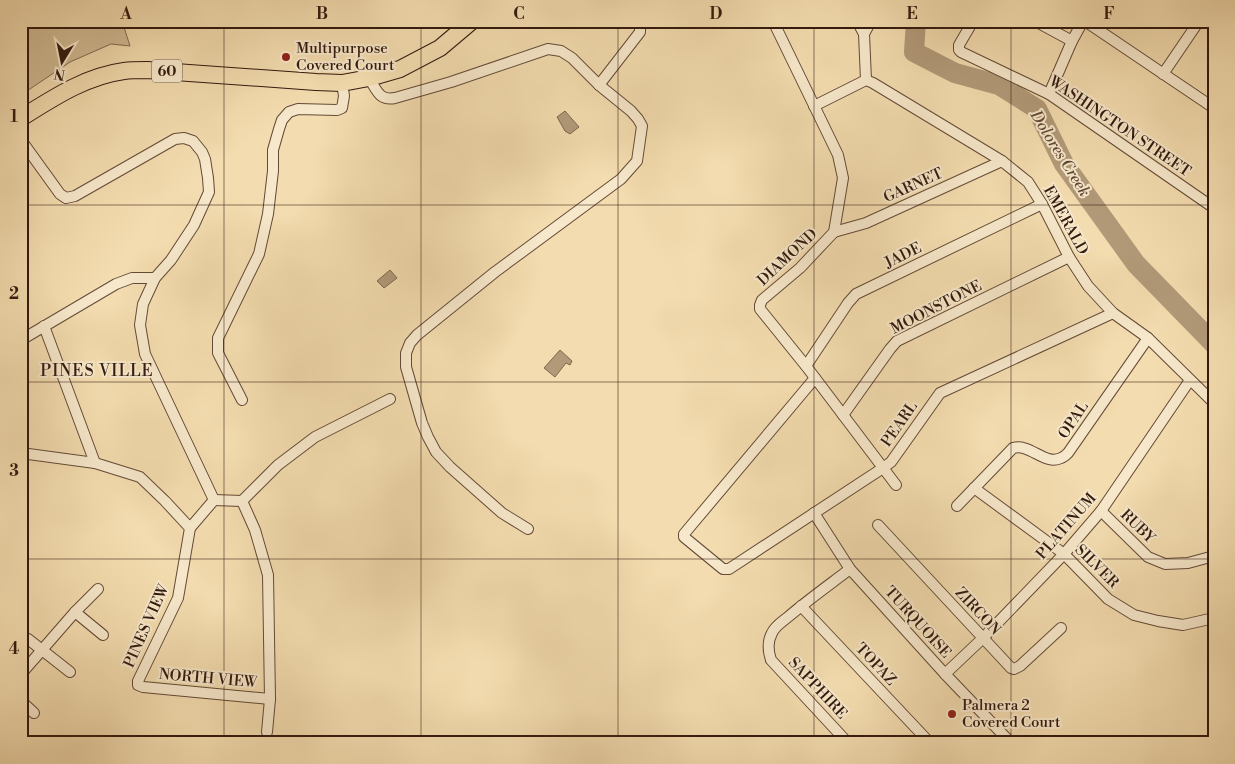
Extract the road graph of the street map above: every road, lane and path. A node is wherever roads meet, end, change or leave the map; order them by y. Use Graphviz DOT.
graph roads {
  1 [pos="472,21"];
  2 [pos="640,21"];
  3 [pos="773,21"];
  4 [pos="858,21"];
  5 [pos="871,21"];
  6 [pos="973,21"];
  7 [pos="1035,21"];
  8 [pos="1084,21"];
  9 [pos="1199,21"];
  10 [pos="864,34"];
  11 [pos="1072,41"];
  12 [pos="1163,74"];
  13 [pos="369,78"];
  14 [pos="866,80"];
  15 [pos="342,83"];
  16 [pos="599,85"];
  17 [pos="1049,94"];
  18 [pos="814,106"];
  19 [pos="1214,108"];
  20 [pos="21,118"];
  21 [pos="21,140"];
  22 [pos="1002,161"];
  23 [pos="1042,204"];
  24 [pos="1214,208"];
  25 [pos="834,232"];
  26 [pos="1069,257"];
  27 [pos="155,278"];
  28 [pos="1113,313"];
  29 [pos="44,326"];
  30 [pos="1148,338"];
  31 [pos="21,340"];
  32 [pos="806,366"];
  33 [pos="815,378"];
  34 [pos="1190,380"];
  35 [pos="390,399"];
  36 [pos="242,400"];
  37 [pos="1214,404"];
  38 [pos="843,415"];
  39 [pos="21,453"];
  40 [pos="95,463"];
  41 [pos="883,468"];
  42 [pos="896,485"];
  43 [pos="974,488"];
  44 [pos="214,500"];
  45 [pos="242,501"];
  46 [pos="957,506"];
  47 [pos="1101,511"];
  48 [pos="814,512"];
  49 [pos="878,525"];
  50 [pos="190,528"];
  51 [pos="528,529"];
  52 [pos="1064,554"];
  53 [pos="1214,556"];
  54 [pos="850,569"];
  55 [pos="98,588"];
  56 [pos="801,606"];
  57 [pos="75,612"];
  58 [pos="1214,618"];
  59 [pos="1061,628"];
  60 [pos="103,634"];
  61 [pos="983,638"];
  62 [pos="28,639"];
  63 [pos="43,650"];
  64 [pos="70,672"];
  65 [pos="21,674"];
  66 [pos="945,674"];
  67 [pos="142,687"];
  68 [pos="270,699"];
  69 [pos="21,701"];
  70 [pos="34,713"];
  71 [pos="267,732"];
  72 [pos="848,743"];
  73 [pos="930,743"];
  74 [pos="1011,743"];
  1 -- 13 [label="main road, 60"];
  2 -- 16 [label="street"];
  3 -- 18 [label="street, DIAMOND"];
  4 -- 10 [label="street"];
  5 -- 10 [label="street"];
  6 -- 17 [label="street, WASHINGTON STREET"];
  7 -- 11 [label="street"];
  8 -- 11 [label="street"];
  8 -- 12 [label="street"];
  9 -- 12 [label="street"];
  10 -- 14 [label="street"];
  11 -- 17 [label="street"];
  12 -- 19 [label="street"];
  13 -- 15 [label="main road, 60"];
  13 -- 16 [label="street"];
  14 -- 18 [label="street"];
  14 -- 22 [label="street, EMERALD"];
  15 -- 20 [label="main road, 60"];
  15 -- 36 [label="street"];
  16 -- 51 [label="street"];
  17 -- 24 [label="street, WASHINGTON STREET"];
  18 -- 25 [label="street, DIAMOND"];
  21 -- 27 [label="street"];
  22 -- 23 [label="street, EMERALD"];
  22 -- 25 [label="street, GARNET"];
  23 -- 26 [label="street, EMERALD"];
  23 -- 32 [label="street, JADE"];
  25 -- 32 [label="street, DIAMOND"];
  26 -- 28 [label="street, EMERALD"];
  26 -- 38 [label="street, MOONSTONE"];
  27 -- 29 [label="street"];
  27 -- 44 [label="street"];
  28 -- 30 [label="street, EMERALD"];
  28 -- 41 [label="street, PEARL"];
  29 -- 31 [label="street"];
  29 -- 40 [label="street"];
  30 -- 34 [label="street, EMERALD"];
  30 -- 43 [label="street, OPAL"];
  32 -- 33 [label="street, DIAMOND"];
  33 -- 38 [label="street, DIAMOND"];
  33 -- 48 [label="street, PEARL"];
  34 -- 37 [label="street, EMERALD"];
  34 -- 47 [label="street, PLATINUM"];
  35 -- 45 [label="street"];
  38 -- 41 [label="street, DIAMOND"];
  39 -- 40 [label="street"];
  40 -- 50 [label="street"];
  41 -- 42 [label="street, DIAMOND"];
  41 -- 48 [label="street, PEARL"];
  43 -- 46 [label="street, OPAL"];
  43 -- 52 [label="street, SILVER"];
  44 -- 45 [label="street"];
  44 -- 50 [label="street"];
  45 -- 68 [label="street"];
  47 -- 52 [label="street, PLATINUM"];
  47 -- 53 [label="street, RUBY"];
  48 -- 54 [label="street, TURQUOISE"];
  49 -- 61 [label="street, ZIRCON"];
  50 -- 67 [label="street, PINES VIEW"];
  52 -- 58 [label="street, SILVER"];
  52 -- 61 [label="street, PLATINUM"];
  54 -- 56 [label="street, SAPPHIRE"];
  54 -- 66 [label="street, TURQUOISE"];
  55 -- 57 [label="street"];
  56 -- 72 [label="street, SAPPHIRE"];
  56 -- 73 [label="street, TOPAZ"];
  57 -- 60 [label="street"];
  57 -- 63 [label="street"];
  59 -- 61 [label="street, ZIRCON"];
  61 -- 66 [label="street, PLATINUM"];
  62 -- 63 [label="street"];
  63 -- 64 [label="street"];
  63 -- 65 [label="street"];
  66 -- 74 [label="street, TURQUOISE"];
  67 -- 68 [label="street, NORTH VIEW"];
  68 -- 71 [label="street"];
  69 -- 70 [label="street"];
}
